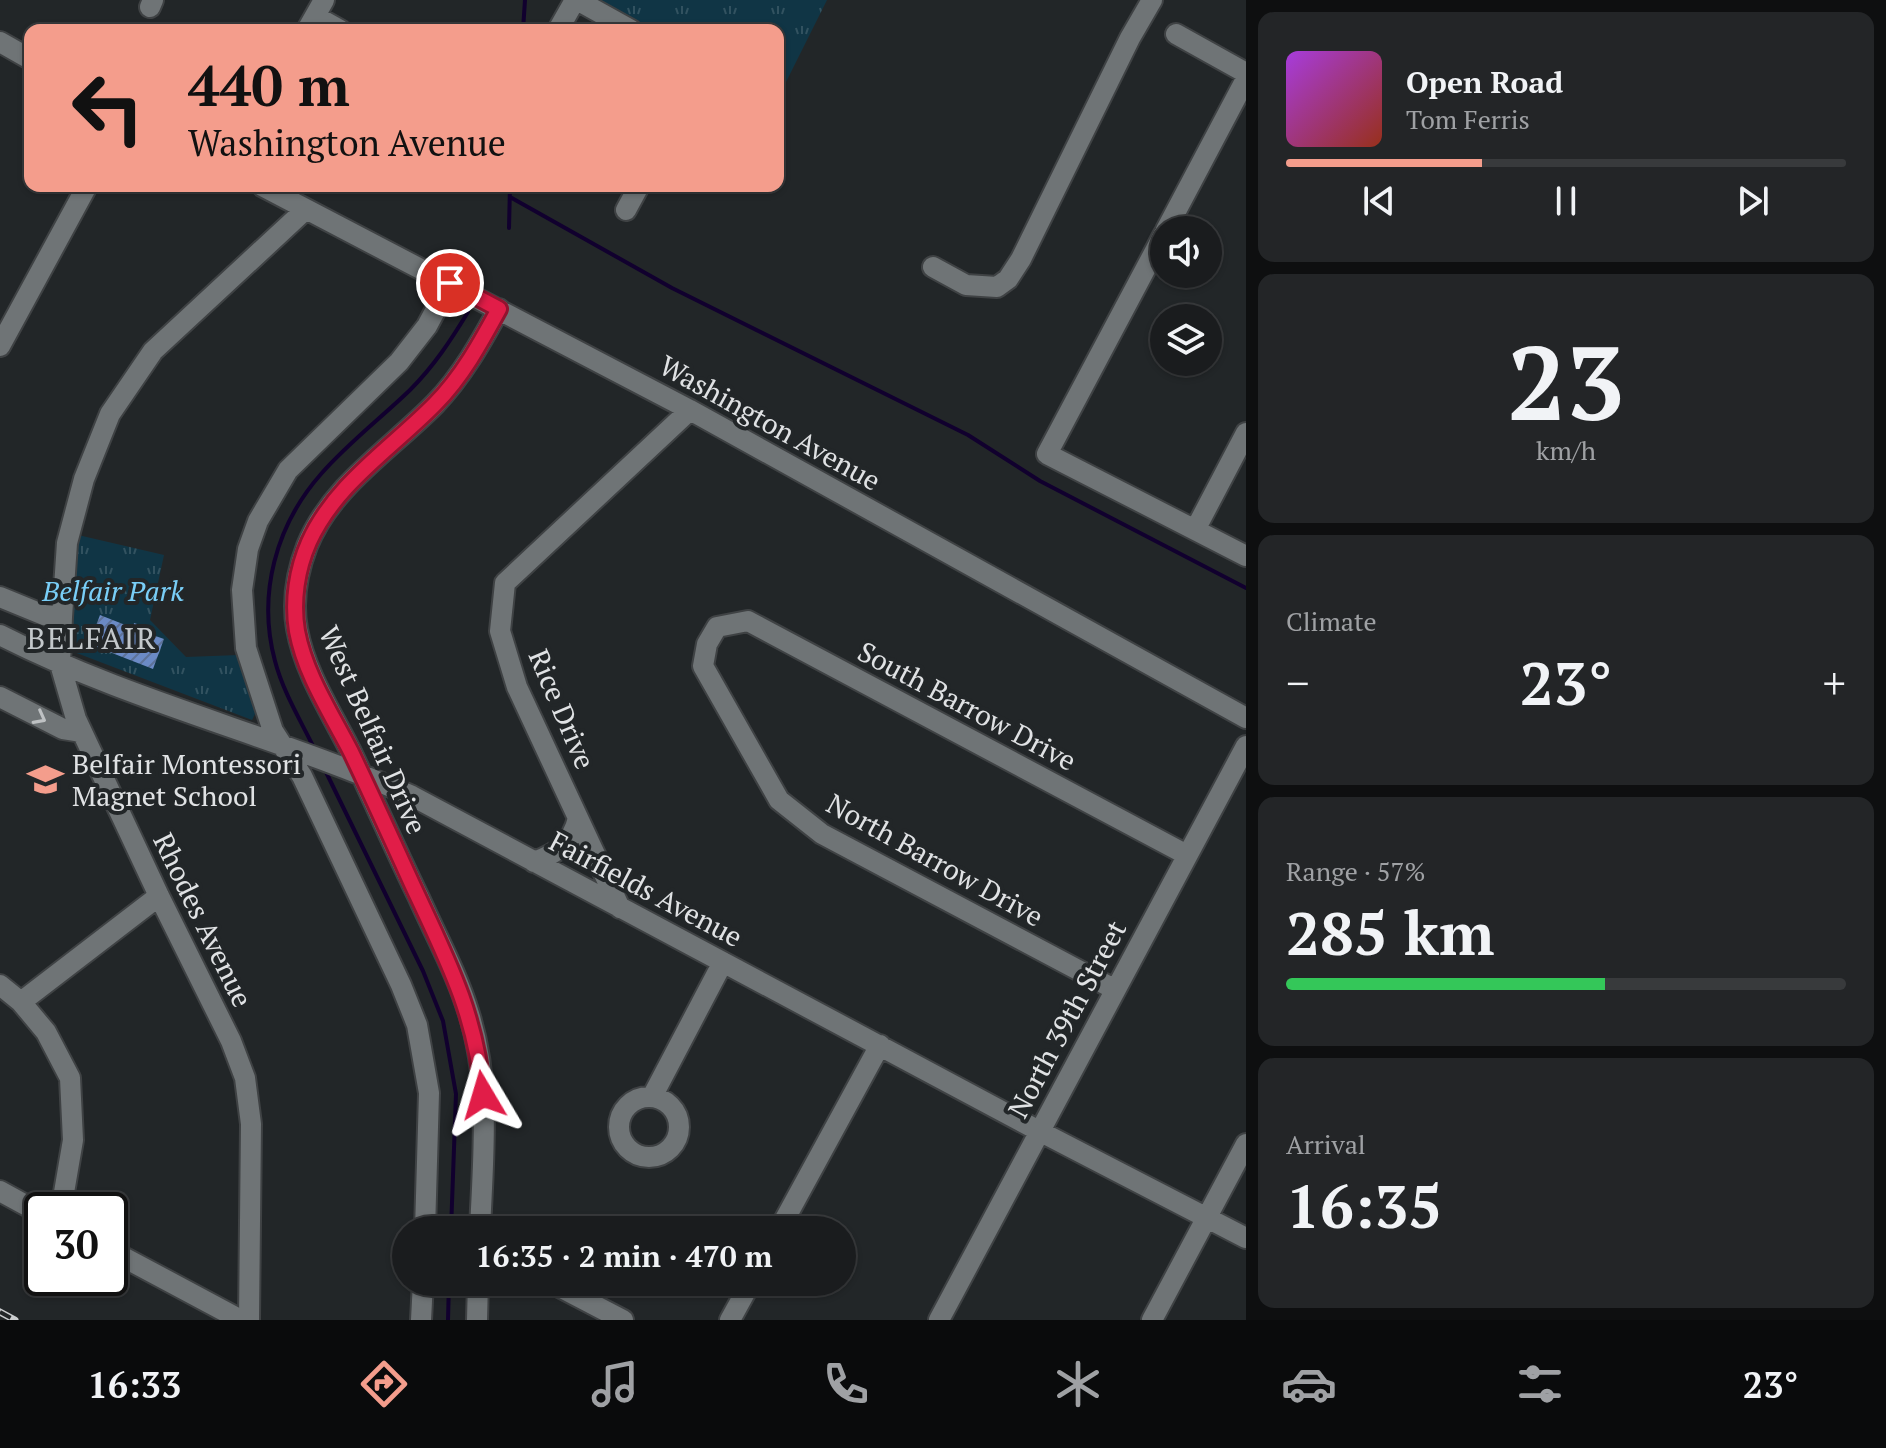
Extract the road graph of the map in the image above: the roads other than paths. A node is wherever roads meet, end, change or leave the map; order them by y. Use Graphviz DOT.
graph roads {
  1 [pos="576,0"];
  2 [pos="1152,0"];
  3 [pos="562,24"];
  4 [pos="620,24"];
  5 [pos="1176,34"];
  6 [pos="0,42"];
  7 [pos="24,56"];
  8 [pos="1246,76"];
  9 [pos="84,192"];
  10 [pos="273,192"];
  11 [pos="636,192"];
  12 [pos="305,210"];
  13 [pos="626,210"];
  14 [pos="1173,216"];
  15 [pos="1150,260"];
  16 [pos="933,267"];
  17 [pos="450,283"];
  18 [pos="499,309"];
  19 [pos="0,346"];
  20 [pos="690,410"];
  21 [pos="1246,433"];
  22 [pos="1195,530"];
  23 [pos="1246,556"];
  24 [pos="0,597"];
  25 [pos="62,617"];
  26 [pos="717,627"];
  27 [pos="0,635"];
  28 [pos="60,664"];
  29 [pos="0,697"];
  30 [pos="1246,718"];
  31 [pos="82,732"];
  32 [pos="1246,746"];
  33 [pos="291,750"];
  34 [pos="355,772"];
  35 [pos="578,818"];
  36 [pos="1187,855"];
  37 [pos="534,862"];
  38 [pos="159,896"];
  39 [pos="620,908"];
  40 [pos="723,962"];
  41 [pos="0,985"];
  42 [pos="1114,989"];
  43 [pos="21,1002"];
  44 [pos="880,1045"];
  45 [pos="652,1097"];
  46 [pos="1039,1131"];
  47 [pos="1246,1144"];
  48 [pos="0,1191"];
  49 [pos="64,1192"];
  50 [pos="24,1204"];
  51 [pos="425,1216"];
  52 [pos="480,1216"];
  53 [pos="787,1216"];
  54 [pos="1207,1216"];
  55 [pos="1246,1238"];
  56 [pos="128,1260"];
  57 [pos="422,1296"];
  58 [pos="478,1296"];
  59 [pos="577,1296"];
  60 [pos="743,1296"];
  61 [pos="241,1320"];
  62 [pos="249,1320"];
  63 [pos="421,1320"];
  64 [pos="477,1320"];
  65 [pos="623,1320"];
  66 [pos="730,1320"];
  67 [pos="939,1320"];
  68 [pos="1152,1320"];
  1 -- 3 [label="street"];
  1 -- 4 [label="street"];
  2 -- 16 [label="street"];
  5 -- 8 [label="street"];
  6 -- 7 [label="street"];
  8 -- 14 [label="street"];
  9 -- 19 [label="street"];
  10 -- 12 [label="street, Washington Avenue"];
  11 -- 13 [label="street"];
  12 -- 17 [label="street, Washington Avenue"];
  12 -- 25 [label="street, Rhodes Avenue"];
  15 -- 22 [label="street"];
  17 -- 18 [label="street, Washington Avenue"];
  17 -- 33 [label="street"];
  18 -- 20 [label="street, Washington Avenue"];
  18 -- 34 [label="street, West Belfair Drive"];
  20 -- 30 [label="street, Washington Avenue"];
  20 -- 35 [label="street, Rice Drive"];
  21 -- 22 [label="street"];
  22 -- 23 [label="street"];
  24 -- 25 [label="street"];
  25 -- 28 [label="street, Rhodes Avenue"];
  26 -- 36 [label="street, South Barrow Drive"];
  26 -- 42 [label="street, North Barrow Drive"];
  27 -- 28 [label="street, Fairfields Avenue"];
  28 -- 31 [label="street, Rhodes Avenue"];
  28 -- 33 [label="street, Fairfields Avenue"];
  29 -- 31 [label="street, one-way"];
  31 -- 38 [label="street, Rhodes Avenue"];
  32 -- 36 [label="street, North 39th Street"];
  33 -- 34 [label="street, Fairfields Avenue"];
  33 -- 51 [label="street"];
  34 -- 37 [label="street, Fairfields Avenue"];
  34 -- 52 [label="street, West Belfair Drive"];
  35 -- 37 [label="street"];
  35 -- 39 [label="street, Rice Drive"];
  36 -- 42 [label="street, North 39th Street"];
  37 -- 39 [label="street, Fairfields Avenue"];
  38 -- 43 [label="street"];
  38 -- 62 [label="street, Rhodes Avenue"];
  39 -- 40 [label="street, Fairfields Avenue"];
  40 -- 44 [label="street, Fairfields Avenue"];
  40 -- 45 [label="street"];
  41 -- 43 [label="street"];
  42 -- 46 [label="street, North 39th Street"];
  43 -- 49 [label="street"];
  44 -- 46 [label="street, Fairfields Avenue"];
  44 -- 53 [label="street"];
  46 -- 54 [label="street, Fairfields Avenue"];
  46 -- 67 [label="street, North 39th Street"];
  47 -- 54 [label="street"];
  48 -- 50 [label="street"];
  54 -- 55 [label="street, Fairfields Avenue"];
  54 -- 68 [label="street"];
  56 -- 61 [label="street"];
  57 -- 63 [label="street"];
  58 -- 64 [label="street"];
  59 -- 65 [label="street"];
  60 -- 66 [label="street"];
}
